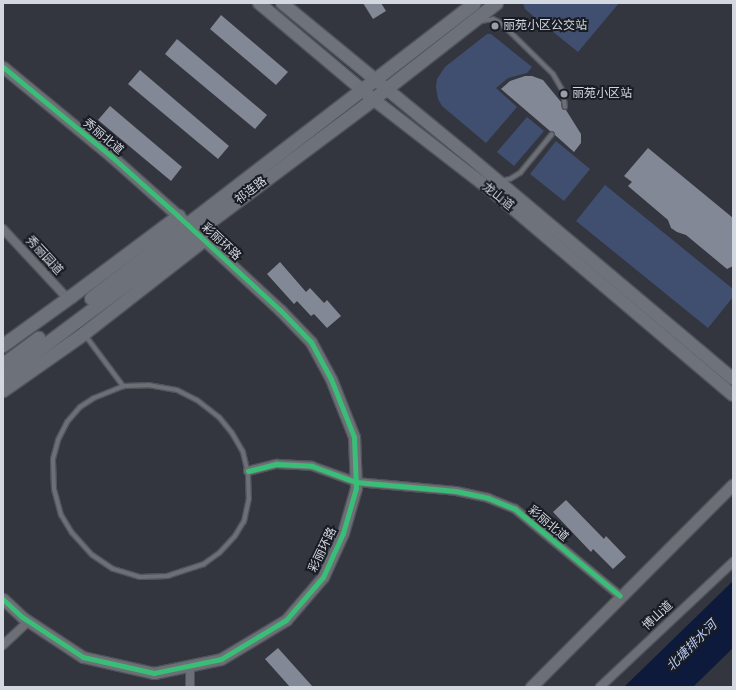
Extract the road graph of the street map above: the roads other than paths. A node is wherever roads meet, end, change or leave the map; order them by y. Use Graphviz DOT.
graph roads {
  1 [pos="259,3"];
  2 [pos="282,3"];
  3 [pos="474,3"];
  4 [pos="496,3"];
  5 [pos="471,22"];
  6 [pos="3,67"];
  7 [pos="375,80"];
  8 [pos="386,89"];
  9 [pos="362,90"];
  10 [pos="373,99"];
  11 [pos="565,107"];
  12 [pos="552,134"];
  13 [pos="497,180"];
  14 [pos="191,228"];
  15 [pos="3,230"];
  16 [pos="68,299"];
  17 [pos="84,334"];
  18 [pos="3,345"];
  19 [pos="3,364"];
  20 [pos="3,376"];
  21 [pos="733,379"];
  22 [pos="123,386"];
  23 [pos="3,390"];
  24 [pos="733,395"];
  25 [pos="248,471"];
  26 [pos="356,482"];
  27 [pos="733,484"];
  28 [pos="733,562"];
  29 [pos="620,596"];
  30 [pos="3,599"];
  31 [pos="29,622"];
  32 [pos="3,645"];
  33 [pos="190,666"];
  34 [pos="190,687"];
  35 [pos="531,687"];
  36 [pos="600,687"];
  1 -- 9 [label="main road, 龙山道"];
  2 -- 7 [label="main road, 龙山道"];
  3 -- 7 [label="main road, 祁连路"];
  4 -- 5 [label="main road, 祁连路"];
  5 -- 8 [label="main road, 祁连路"];
  5 -- 11 [label="lane"];
  6 -- 14 [label="street, 秀丽北道"];
  7 -- 8 [label="main road, 龙山道"];
  7 -- 9 [label="main road, 祁连路"];
  8 -- 10 [label="main road, 祁连路"];
  8 -- 13 [label="main road, 龙山道"];
  9 -- 10 [label="main road, 龙山道"];
  9 -- 14 [label="main road, 祁连路"];
  10 -- 14 [label="main road, 祁连路"];
  10 -- 24 [label="main road, 龙山道"];
  12 -- 13 [label="lane"];
  13 -- 21 [label="main road, 龙山道"];
  14 -- 16 [label="main road"];
  14 -- 17 [label="main road"];
  14 -- 19 [label="main road, 祁连路"];
  14 -- 20 [label="main road, 祁连路"];
  14 -- 26 [label="street, 彩丽环路"];
  15 -- 16 [label="street, 秀丽园道"];
  16 -- 18 [label="main road"];
  17 -- 22 [label="lane"];
  17 -- 23 [label="main road"];
  22 -- 25 [label="lane"];
  22 -- 25 [label="lane"];
  25 -- 26 [label="street, 彩丽北道"];
  26 -- 29 [label="street, 彩丽北道"];
  26 -- 33 [label="street, 彩丽环路"];
  27 -- 29 [label="street"];
  28 -- 36 [label="street, 博山道"];
  29 -- 35 [label="street"];
  30 -- 31 [label="street, 彩丽环路"];
  31 -- 32 [label="street"];
  31 -- 33 [label="street, 彩丽环路"];
  33 -- 34 [label="street"];
}
